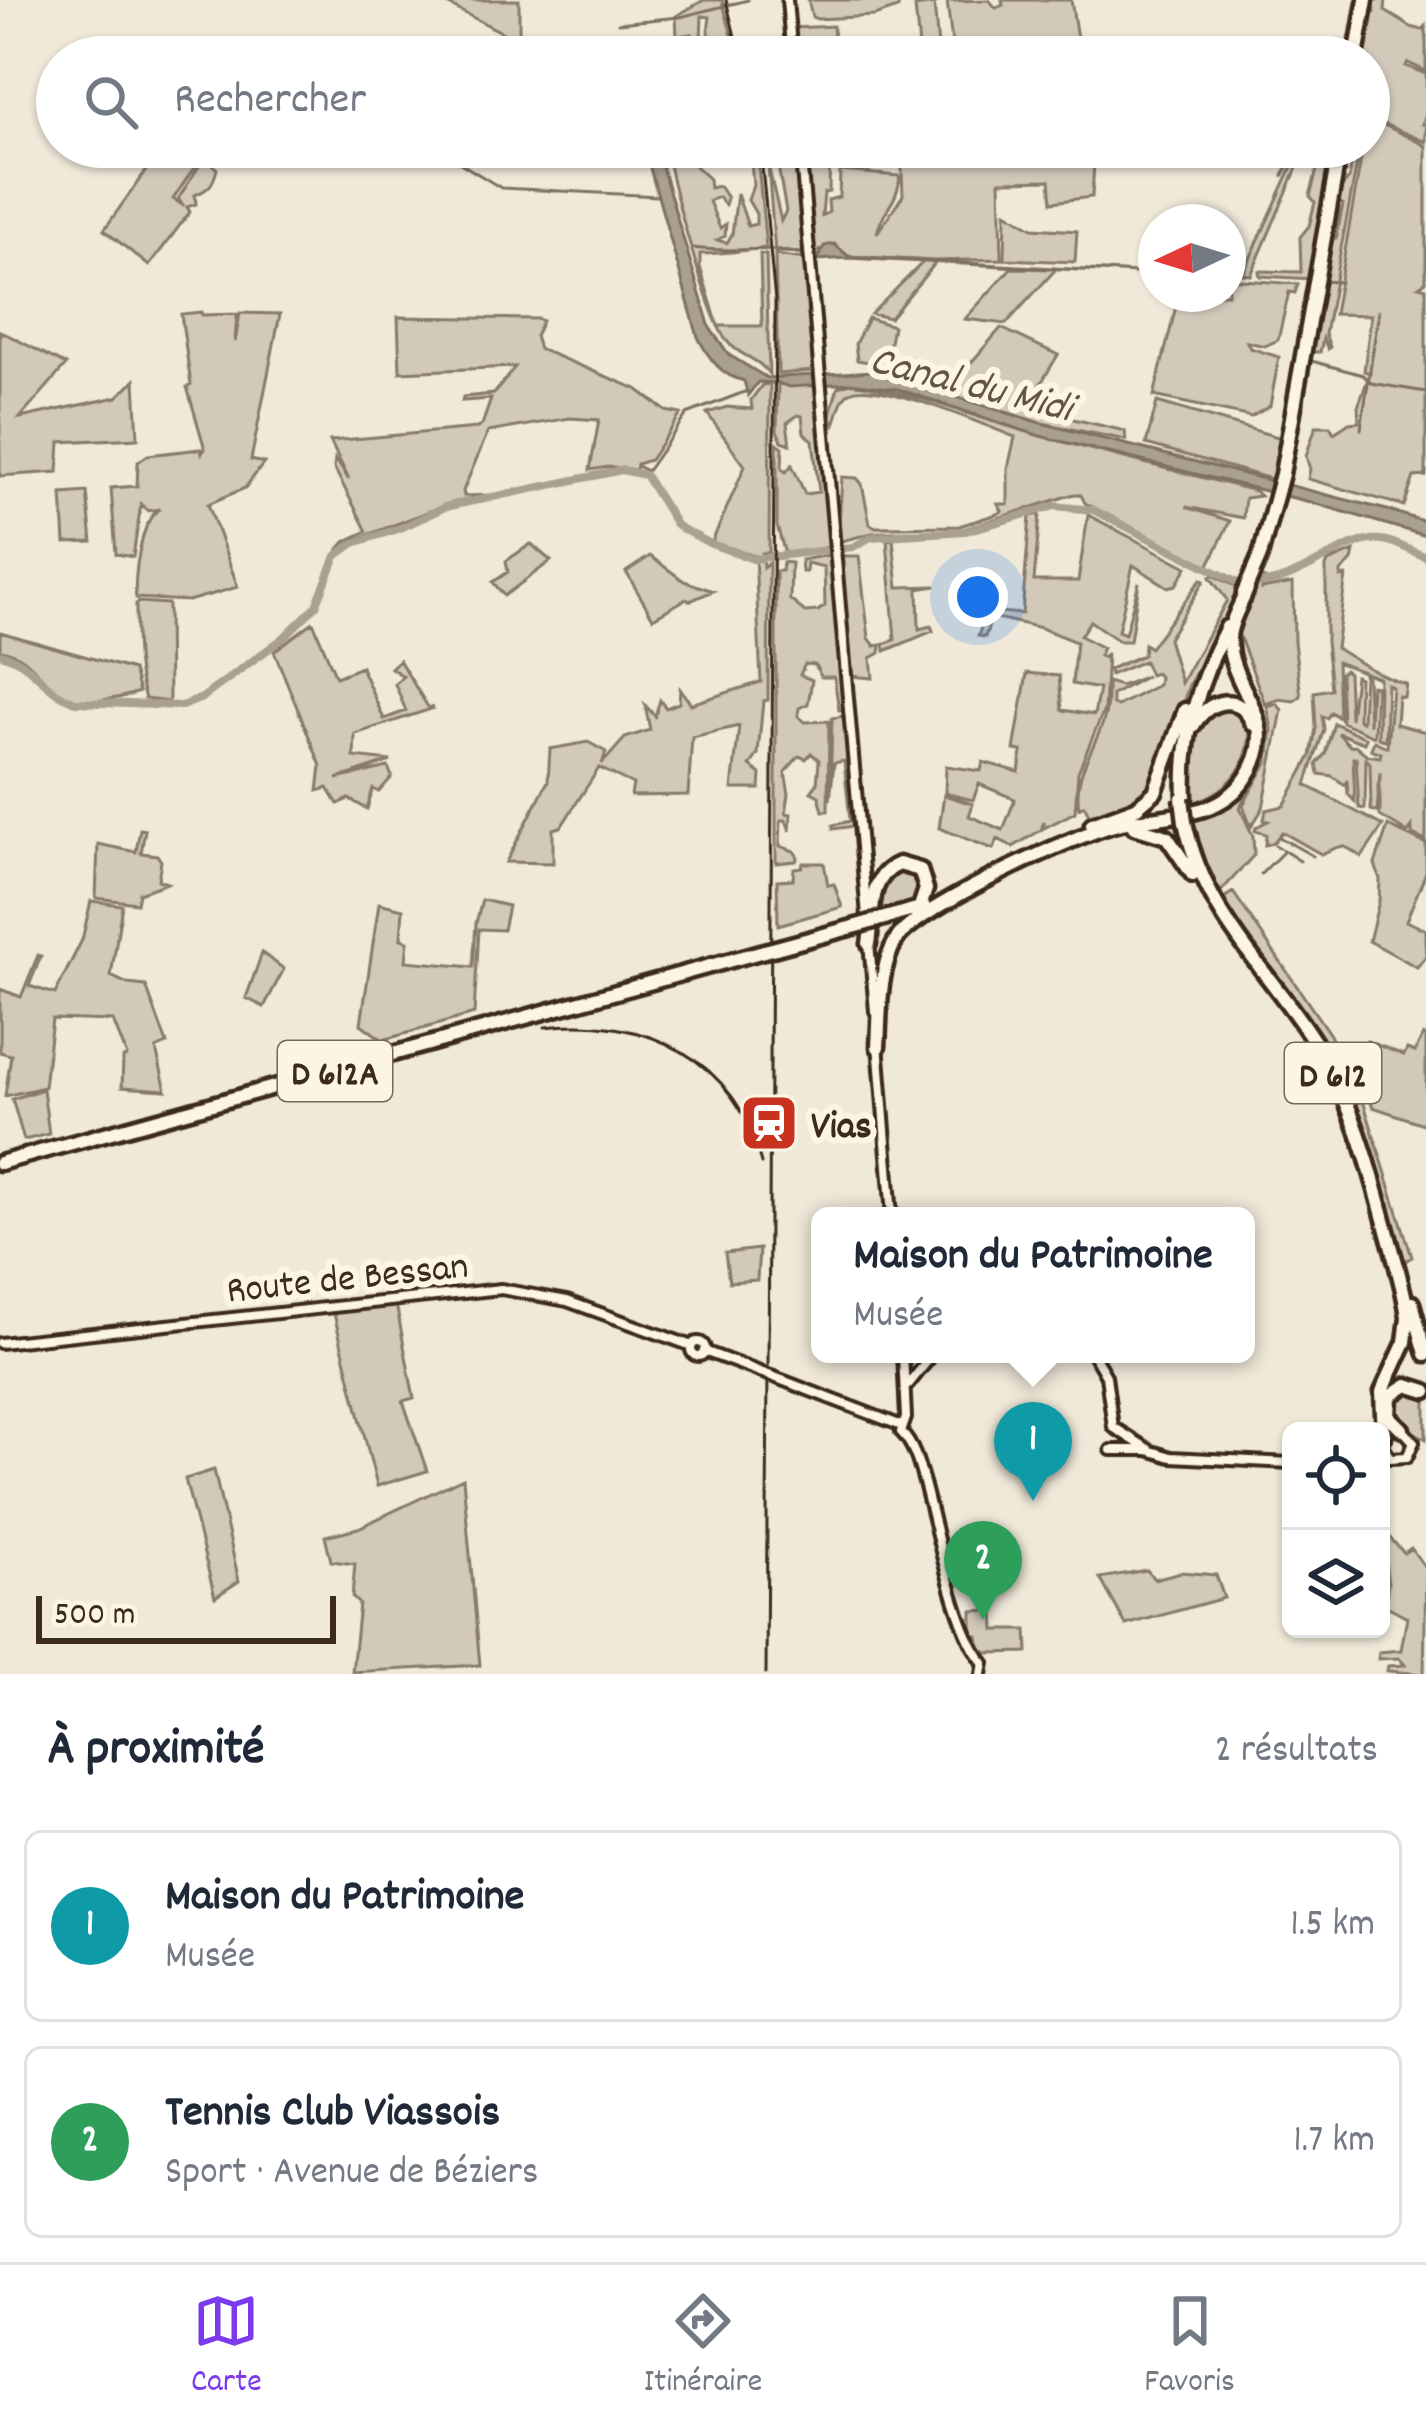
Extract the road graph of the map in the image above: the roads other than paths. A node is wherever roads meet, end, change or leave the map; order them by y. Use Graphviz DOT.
graph roads {
  1 [pos="788,0"];
  2 [pos="1366,0"];
  3 [pos="791,36"];
  4 [pos="1359,36"];
  5 [pos="802,168"];
  6 [pos="1336,168"];
  7 [pos="1245,589"];
  8 [pos="1207,662"];
  9 [pos="1184,764"];
  10 [pos="1183,798"];
  11 [pos="1098,826"];
  12 [pos="954,898"];
  13 [pos="1213,902"];
  14 [pos="916,908"];
  15 [pos="869,944"];
  16 [pos="878,1047"];
  17 [pos="0,1163"];
  18 [pos="891,1207"];
  19 [pos="1396,1264"];
  20 [pos="0,1343"];
  21 [pos="1426,1350"];
  22 [pos="905,1363"];
  23 [pos="925,1363"];
  24 [pos="1098,1363"];
  25 [pos="1426,1365"];
  26 [pos="906,1386"];
  27 [pos="1426,1391"];
  28 [pos="1382,1422"];
  29 [pos="906,1429"];
  30 [pos="1408,1433"];
  31 [pos="1390,1434"];
  32 [pos="1426,1446"];
  33 [pos="1111,1450"];
  34 [pos="1148,1450"];
  35 [pos="1410,1455"];
  36 [pos="1390,1459"];
  37 [pos="1282,1463"];
  38 [pos="979,1666"];
  1 -- 3 [label="main road"];
  2 -- 4 [label="highway"];
  5 -- 15 [label="main road"];
  6 -- 7 [label="highway, D 612"];
  7 -- 8 [label="highway, D 612"];
  7 -- 9 [label="highway, D 612"];
  7 -- 11 [label="highway, D 612"];
  8 -- 10 [label="highway, D 612"];
  8 -- 11 [label="highway, D 612A"];
  9 -- 10 [label="highway, D 612"];
  9 -- 11 [label="highway, D 612A"];
  10 -- 13 [label="highway, D 612, bridge"];
  11 -- 12 [label="highway, D 612A"];
  11 -- 13 [label="highway, D 612"];
  11 -- 14 [label="highway, D 612A"];
  12 -- 14 [label="highway, D 612A"];
  12 -- 16 [label="highway"];
  13 -- 19 [label="highway, D 612"];
  13 -- 21 [label="highway, D 612"];
  14 -- 15 [label="highway"];
  14 -- 17 [label="highway, D 612A, bridge"];
  15 -- 16 [label="main road"];
  16 -- 18 [label="main road"];
  19 -- 25 [label="highway, D 612"];
  19 -- 28 [label="highway"];
  20 -- 29 [label="main road, Route de Bessan, bridge"];
  22 -- 26 [label="main road"];
  23 -- 26 [label="main road"];
  24 -- 34 [label="main road"];
  26 -- 29 [label="main road"];
  27 -- 30 [label="highway"];
  29 -- 38 [label="main road"];
  30 -- 31 [label="main road"];
  30 -- 32 [label="main road"];
  30 -- 35 [label="main road"];
  32 -- 35 [label="main road"];
  33 -- 34 [label="main road"];
  34 -- 37 [label="main road"];
  35 -- 36 [label="main road"];
}
